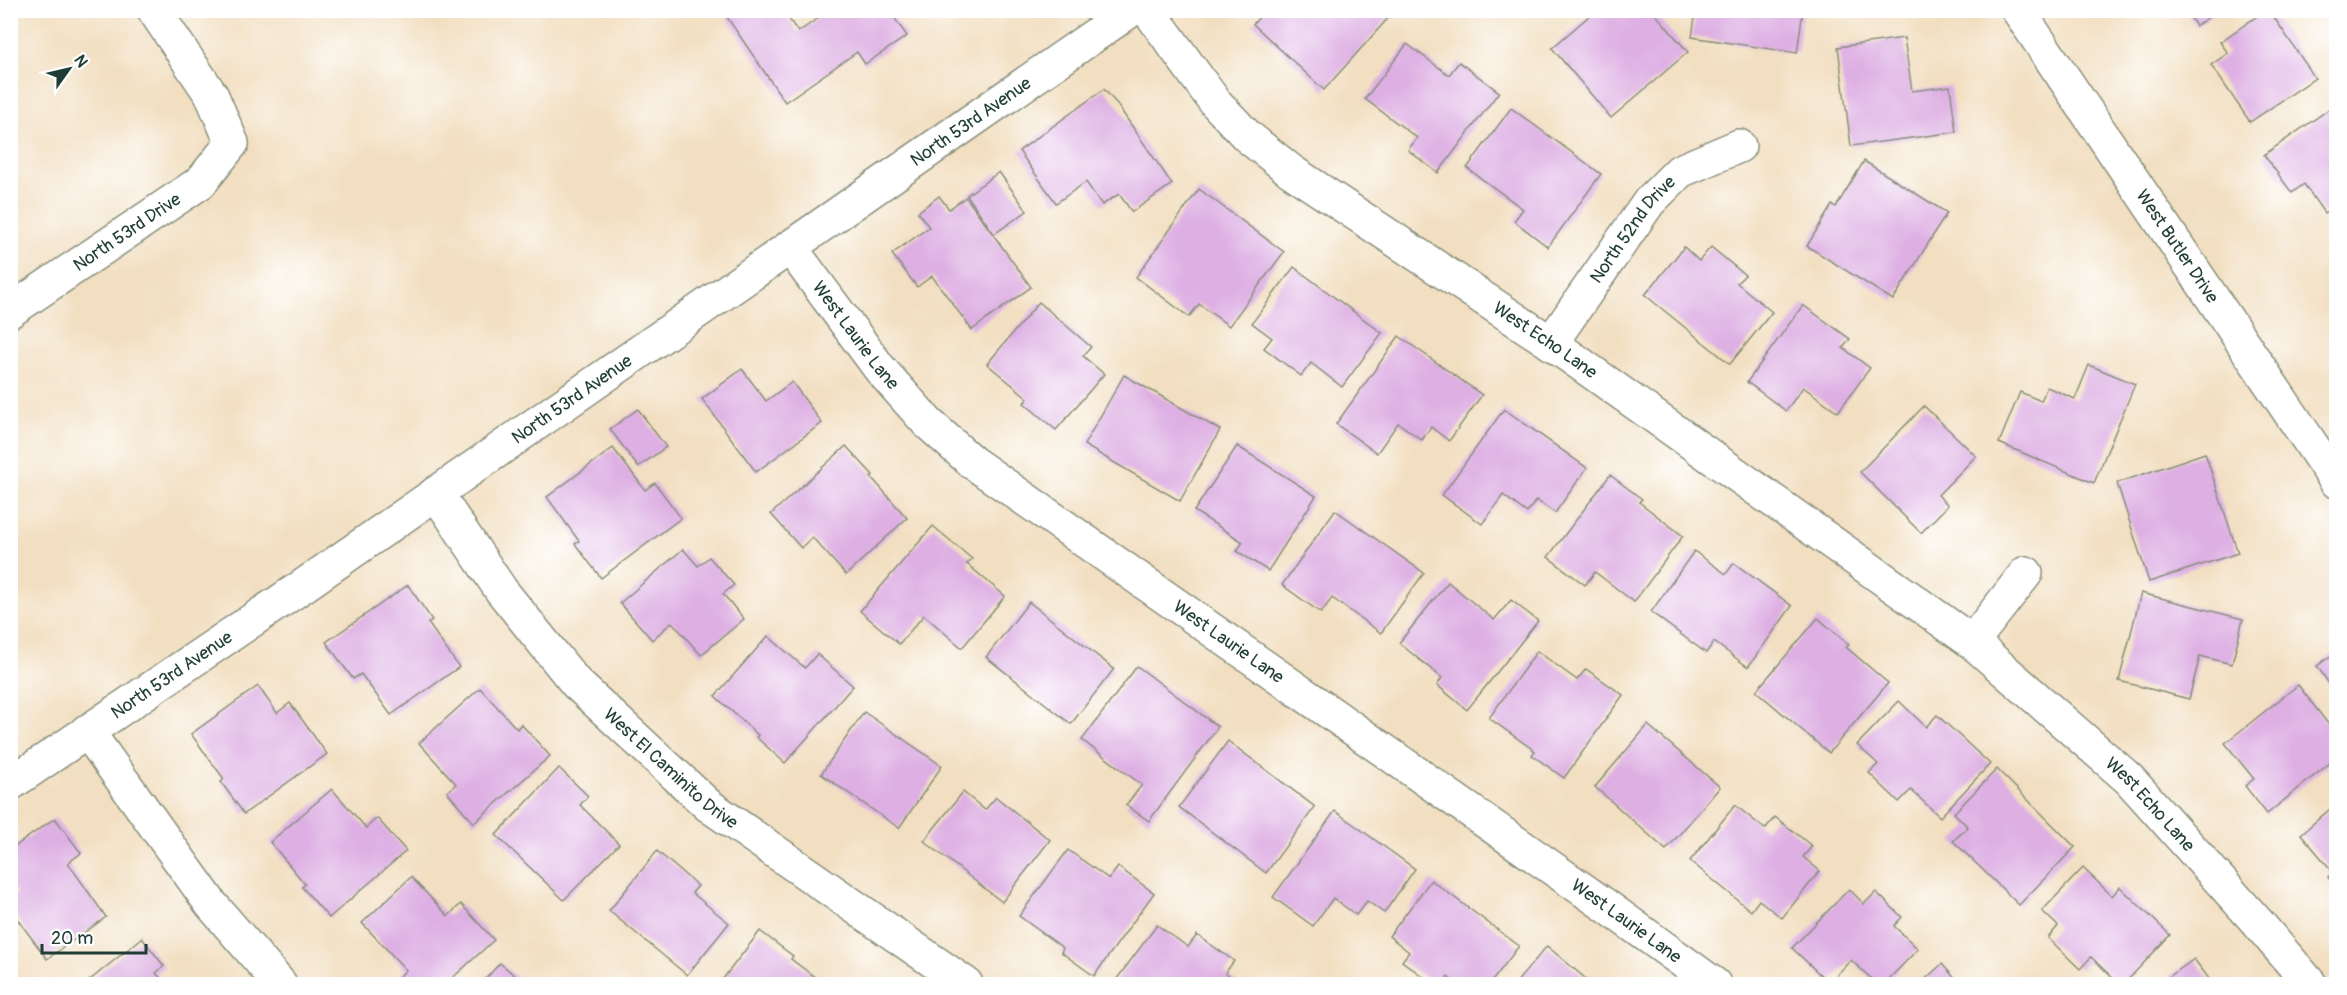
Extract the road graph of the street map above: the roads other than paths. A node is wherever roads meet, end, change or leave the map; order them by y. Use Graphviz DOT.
graph roads {
  1 [pos="154,10"];
  2 [pos="1131,10"];
  3 [pos="1148,10"];
  4 [pos="2018,10"];
  5 [pos="1740,146"];
  6 [pos="790,247"];
  7 [pos="10,311"];
  8 [pos="1551,344"];
  9 [pos="2337,481"];
  10 [pos="436,493"];
  11 [pos="2026,573"];
  12 [pos="1972,642"];
  13 [pos="87,731"];
  14 [pos="10,784"];
  15 [pos="280,984"];
  16 [pos="966,984"];
  17 [pos="1714,984"];
  18 [pos="2310,984"];
  1 -- 7 [label="street, North 53rd Drive"];
  2 -- 6 [label="street, North 53rd Avenue"];
  3 -- 8 [label="street, West Echo Lane"];
  4 -- 9 [label="street, West Butler Drive"];
  5 -- 8 [label="street, North 52nd Drive"];
  6 -- 10 [label="street, North 53rd Avenue"];
  6 -- 17 [label="street, West Laurie Lane"];
  8 -- 12 [label="street, West Echo Lane"];
  10 -- 13 [label="street, North 53rd Avenue"];
  10 -- 16 [label="street, West El Caminito Drive"];
  11 -- 12 [label="street"];
  12 -- 18 [label="street, West Echo Lane"];
  13 -- 14 [label="street, North 53rd Avenue"];
  13 -- 15 [label="street"];
}
